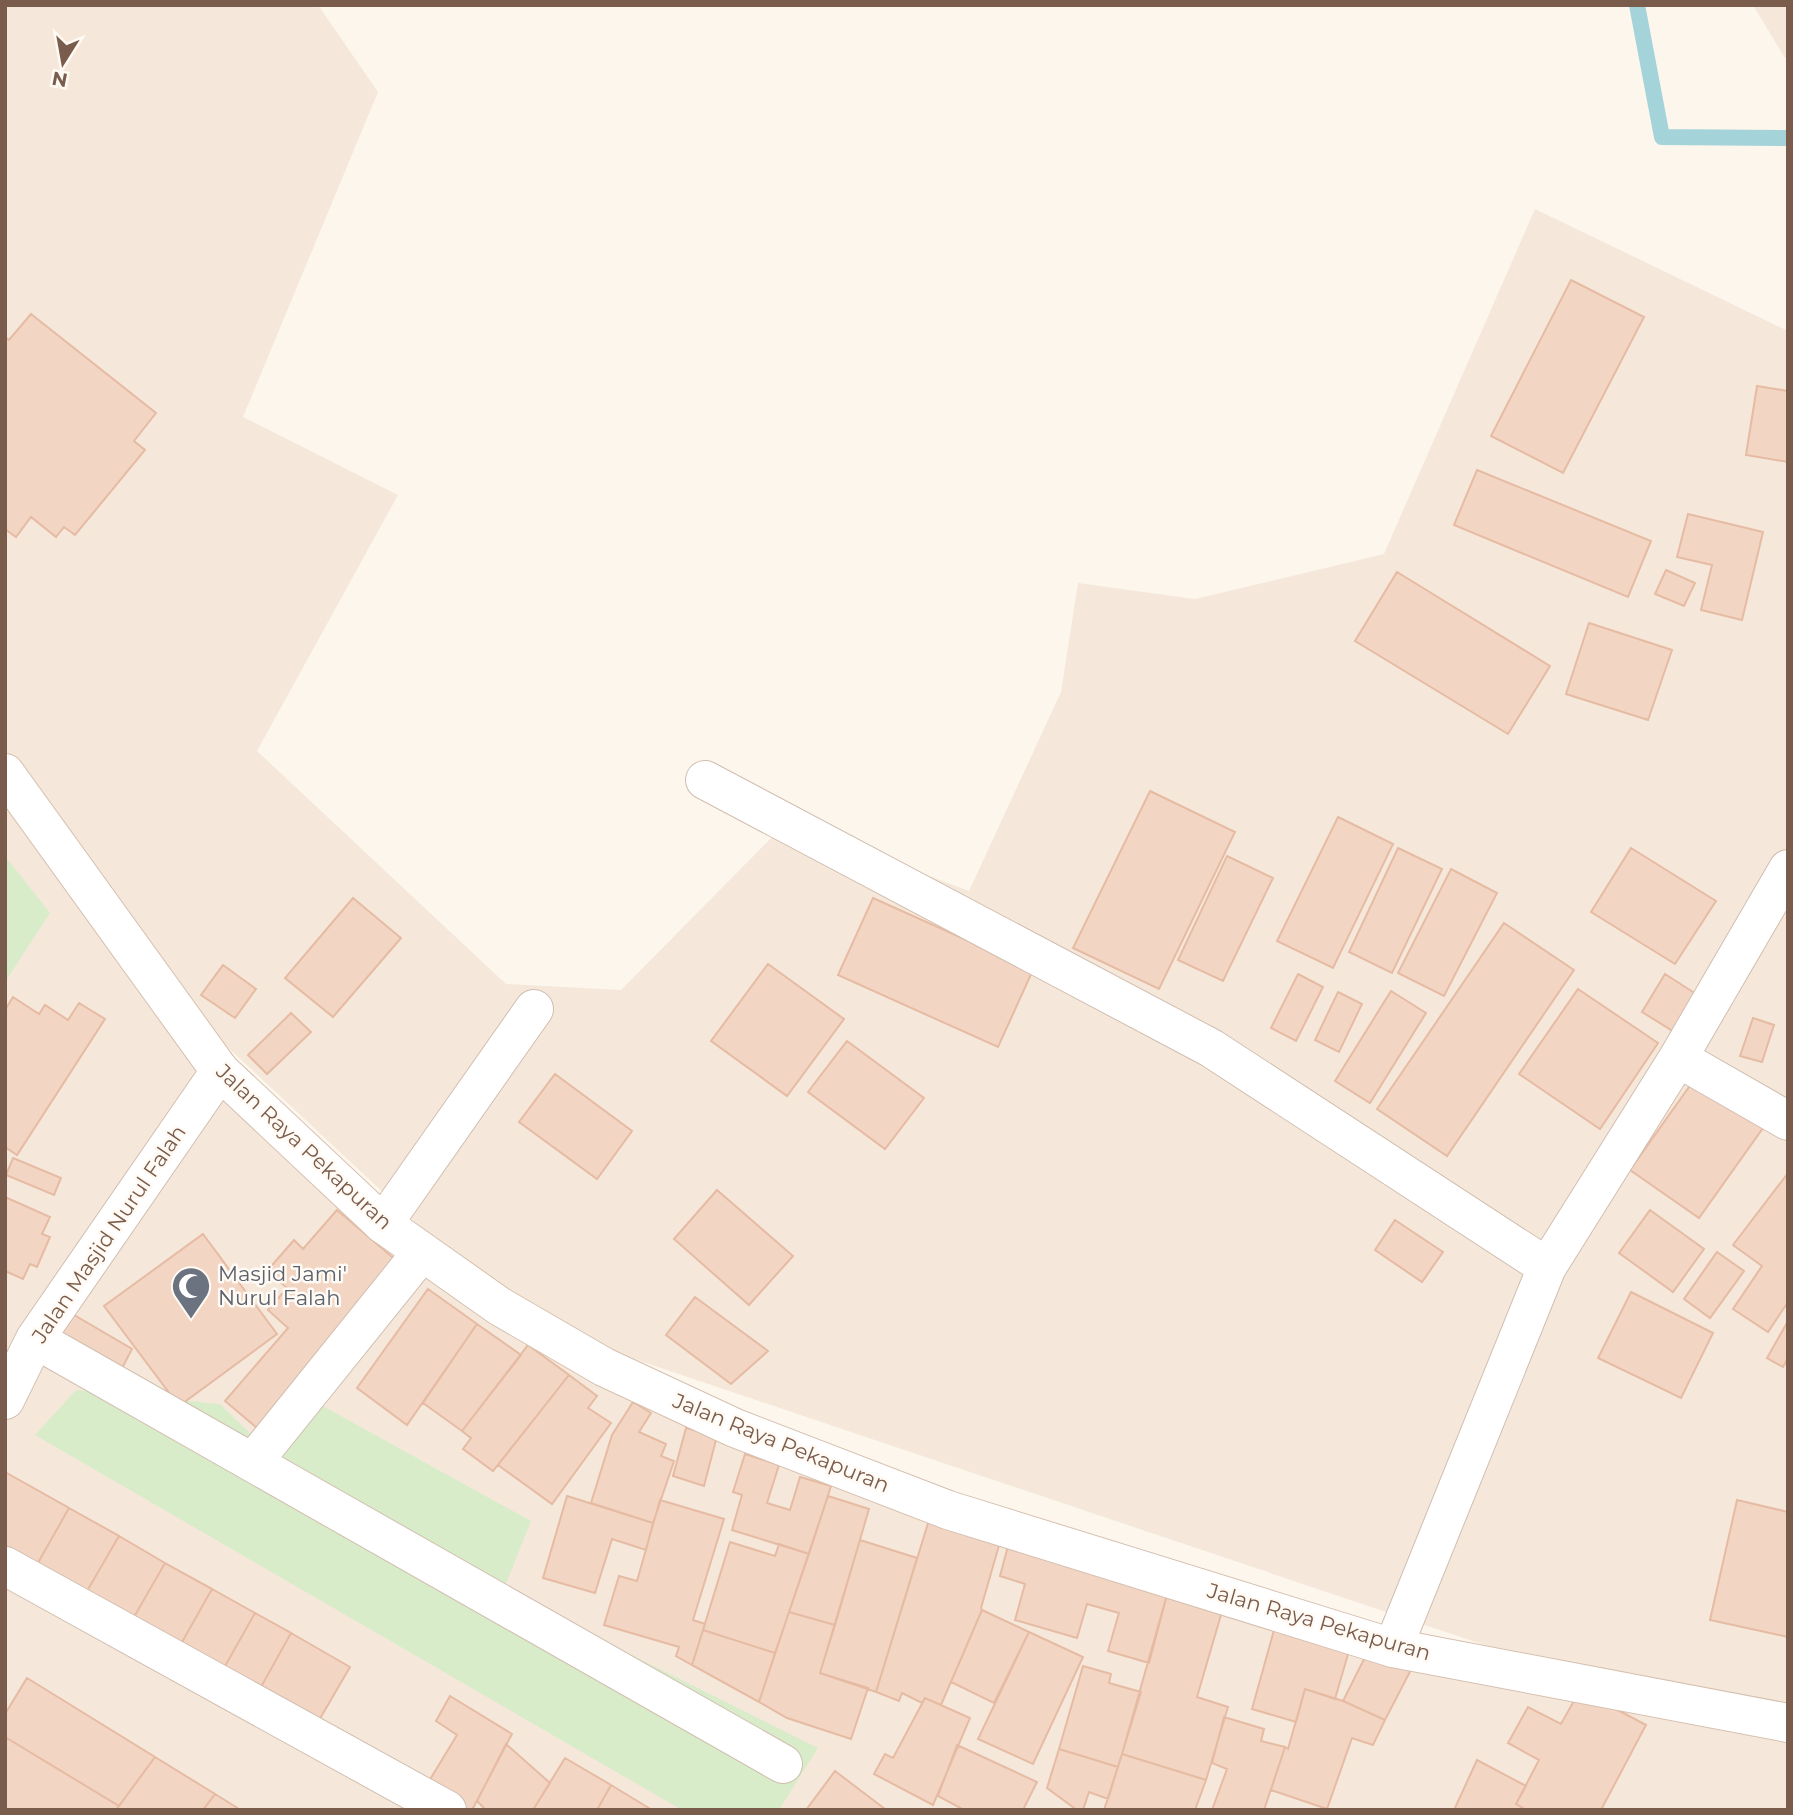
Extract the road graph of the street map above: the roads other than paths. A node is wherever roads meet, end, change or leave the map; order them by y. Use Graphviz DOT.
graph roads {
  1 [pos="5,774"];
  2 [pos="705,780"];
  3 [pos="1788,869"];
  4 [pos="534,1009"];
  5 [pos="1678,1058"];
  6 [pos="220,1071"];
  7 [pos="1788,1121"];
  8 [pos="383,1224"];
  9 [pos="422,1252"];
  10 [pos="1547,1267"];
  11 [pos="35,1339"];
  12 [pos="5,1401"];
  13 [pos="253,1462"];
  14 [pos="5,1566"];
  15 [pos="1393,1648"];
  16 [pos="1788,1723"];
  17 [pos="783,1764"];
  18 [pos="447,1810"];
  1 -- 6 [label="street, Jalan Raya Pekapuran"];
  2 -- 10 [label="street"];
  3 -- 5 [label="street"];
  4 -- 8 [label="street"];
  5 -- 7 [label="street"];
  5 -- 10 [label="street"];
  6 -- 8 [label="street, Jalan Raya Pekapuran"];
  6 -- 11 [label="street, Jalan Masjid Nurul Falah"];
  8 -- 9 [label="street, Jalan Raya Pekapuran"];
  9 -- 13 [label="street"];
  9 -- 15 [label="street, Jalan Raya Pekapuran"];
  10 -- 15 [label="street"];
  11 -- 12 [label="street, Jalan Masjid Nurul Falah"];
  11 -- 13 [label="street"];
  13 -- 17 [label="street"];
  14 -- 18 [label="street"];
  15 -- 16 [label="street, Jalan Raya Pekapuran"];
}
